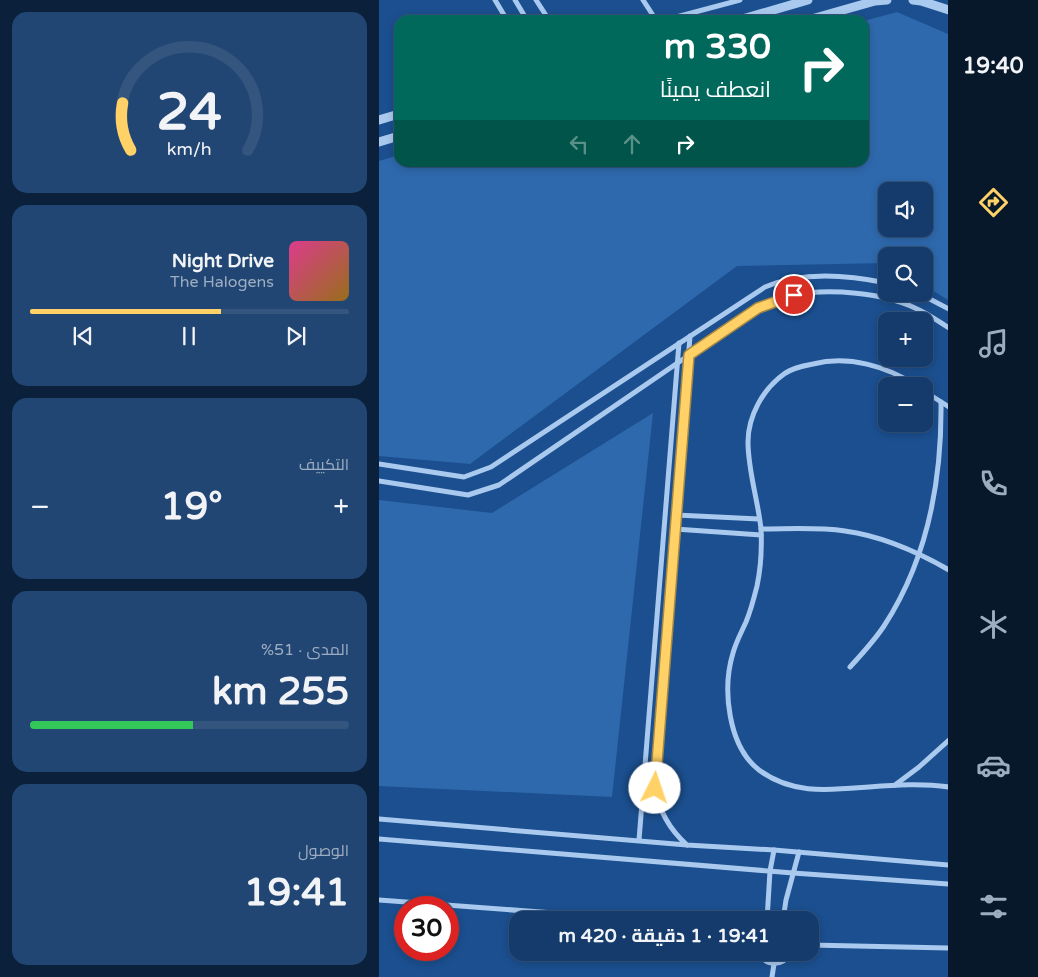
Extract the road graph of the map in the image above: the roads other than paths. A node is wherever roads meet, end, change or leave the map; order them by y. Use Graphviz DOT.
graph roads {
  1 [pos="495,0"];
  2 [pos="515,0"];
  3 [pos="536,0"];
  4 [pos="643,0"];
  5 [pos="740,0"];
  6 [pos="808,0"];
  7 [pos="887,0"];
  8 [pos="913,0"];
  9 [pos="948,10"];
  10 [pos="504,15"];
  11 [pos="524,15"];
  12 [pos="546,15"];
  13 [pos="653,15"];
  14 [pos="684,15"];
  15 [pos="756,15"];
  16 [pos="826,15"];
  17 [pos="394,116"];
  18 [pos="379,120"];
  19 [pos="394,138"];
  20 [pos="379,142"];
  21 [pos="878,282"];
  22 [pos="933,301"];
  23 [pos="948,309"];
  24 [pos="948,328"];
  25 [pos="690,336"];
  26 [pos="679,343"];
  27 [pos="689,355"];
  28 [pos="677,364"];
  29 [pos="899,377"];
  30 [pos="933,397"];
  31 [pos="941,402"];
  32 [pos="948,407"];
  33 [pos="379,464"];
  34 [pos="379,481"];
  35 [pos="676,515"];
  36 [pos="759,519"];
  37 [pos="675,529"];
  38 [pos="761,532"];
  39 [pos="918,554"];
  40 [pos="948,570"];
  41 [pos="850,667"];
  42 [pos="948,740"];
  43 [pos="895,785"];
  44 [pos="948,787"];
  45 [pos="379,819"];
  46 [pos="379,839"];
  47 [pos="639,840"];
  48 [pos="687,845"];
  49 [pos="774,850"];
  50 [pos="799,852"];
  51 [pos="948,865"];
  52 [pos="770,872"];
  53 [pos="793,874"];
  54 [pos="948,884"];
  55 [pos="379,900"];
  56 [pos="526,911"];
  57 [pos="768,911"];
  58 [pos="785,911"];
  59 [pos="819,945"];
  60 [pos="948,948"];
  61 [pos="766,961"];
  62 [pos="783,961"];
  63 [pos="774,964"];
  64 [pos="772,977"];
  1 -- 10 [label="street"];
  2 -- 11 [label="street"];
  3 -- 12 [label="street"];
  4 -- 13 [label="street"];
  5 -- 14 [label="street"];
  6 -- 15 [label="street"];
  7 -- 16 [label="street"];
  8 -- 9 [label="street"];
  17 -- 18 [label="street"];
  19 -- 20 [label="street"];
  21 -- 25 [label="street"];
  22 -- 23 [label="street"];
  24 -- 27 [label="street"];
  25 -- 26 [label="street"];
  25 -- 27 [label="street"];
  26 -- 28 [label="street"];
  26 -- 33 [label="street"];
  27 -- 28 [label="street"];
  27 -- 35 [label="street"];
  28 -- 34 [label="street"];
  28 -- 47 [label="street"];
  29 -- 36 [label="street"];
  30 -- 31 [label="street"];
  31 -- 32 [label="street"];
  31 -- 39 [label="street"];
  35 -- 36 [label="street"];
  35 -- 37 [label="street"];
  36 -- 38 [label="street"];
  37 -- 38 [label="street"];
  37 -- 48 [label="street"];
  38 -- 39 [label="street"];
  38 -- 43 [label="street"];
  39 -- 40 [label="street"];
  39 -- 41 [label="street"];
  42 -- 43 [label="street"];
  43 -- 44 [label="street"];
  45 -- 47 [label="street"];
  46 -- 52 [label="street"];
  47 -- 48 [label="street"];
  48 -- 49 [label="street"];
  49 -- 50 [label="street"];
  49 -- 52 [label="street"];
  50 -- 51 [label="street"];
  50 -- 53 [label="street"];
  52 -- 53 [label="street"];
  52 -- 57 [label="street"];
  53 -- 54 [label="street"];
  53 -- 58 [label="street"];
  55 -- 56 [label="street"];
  59 -- 60 [label="street"];
  61 -- 63 [label="street"];
  62 -- 63 [label="street"];
  63 -- 64 [label="street"];
}
